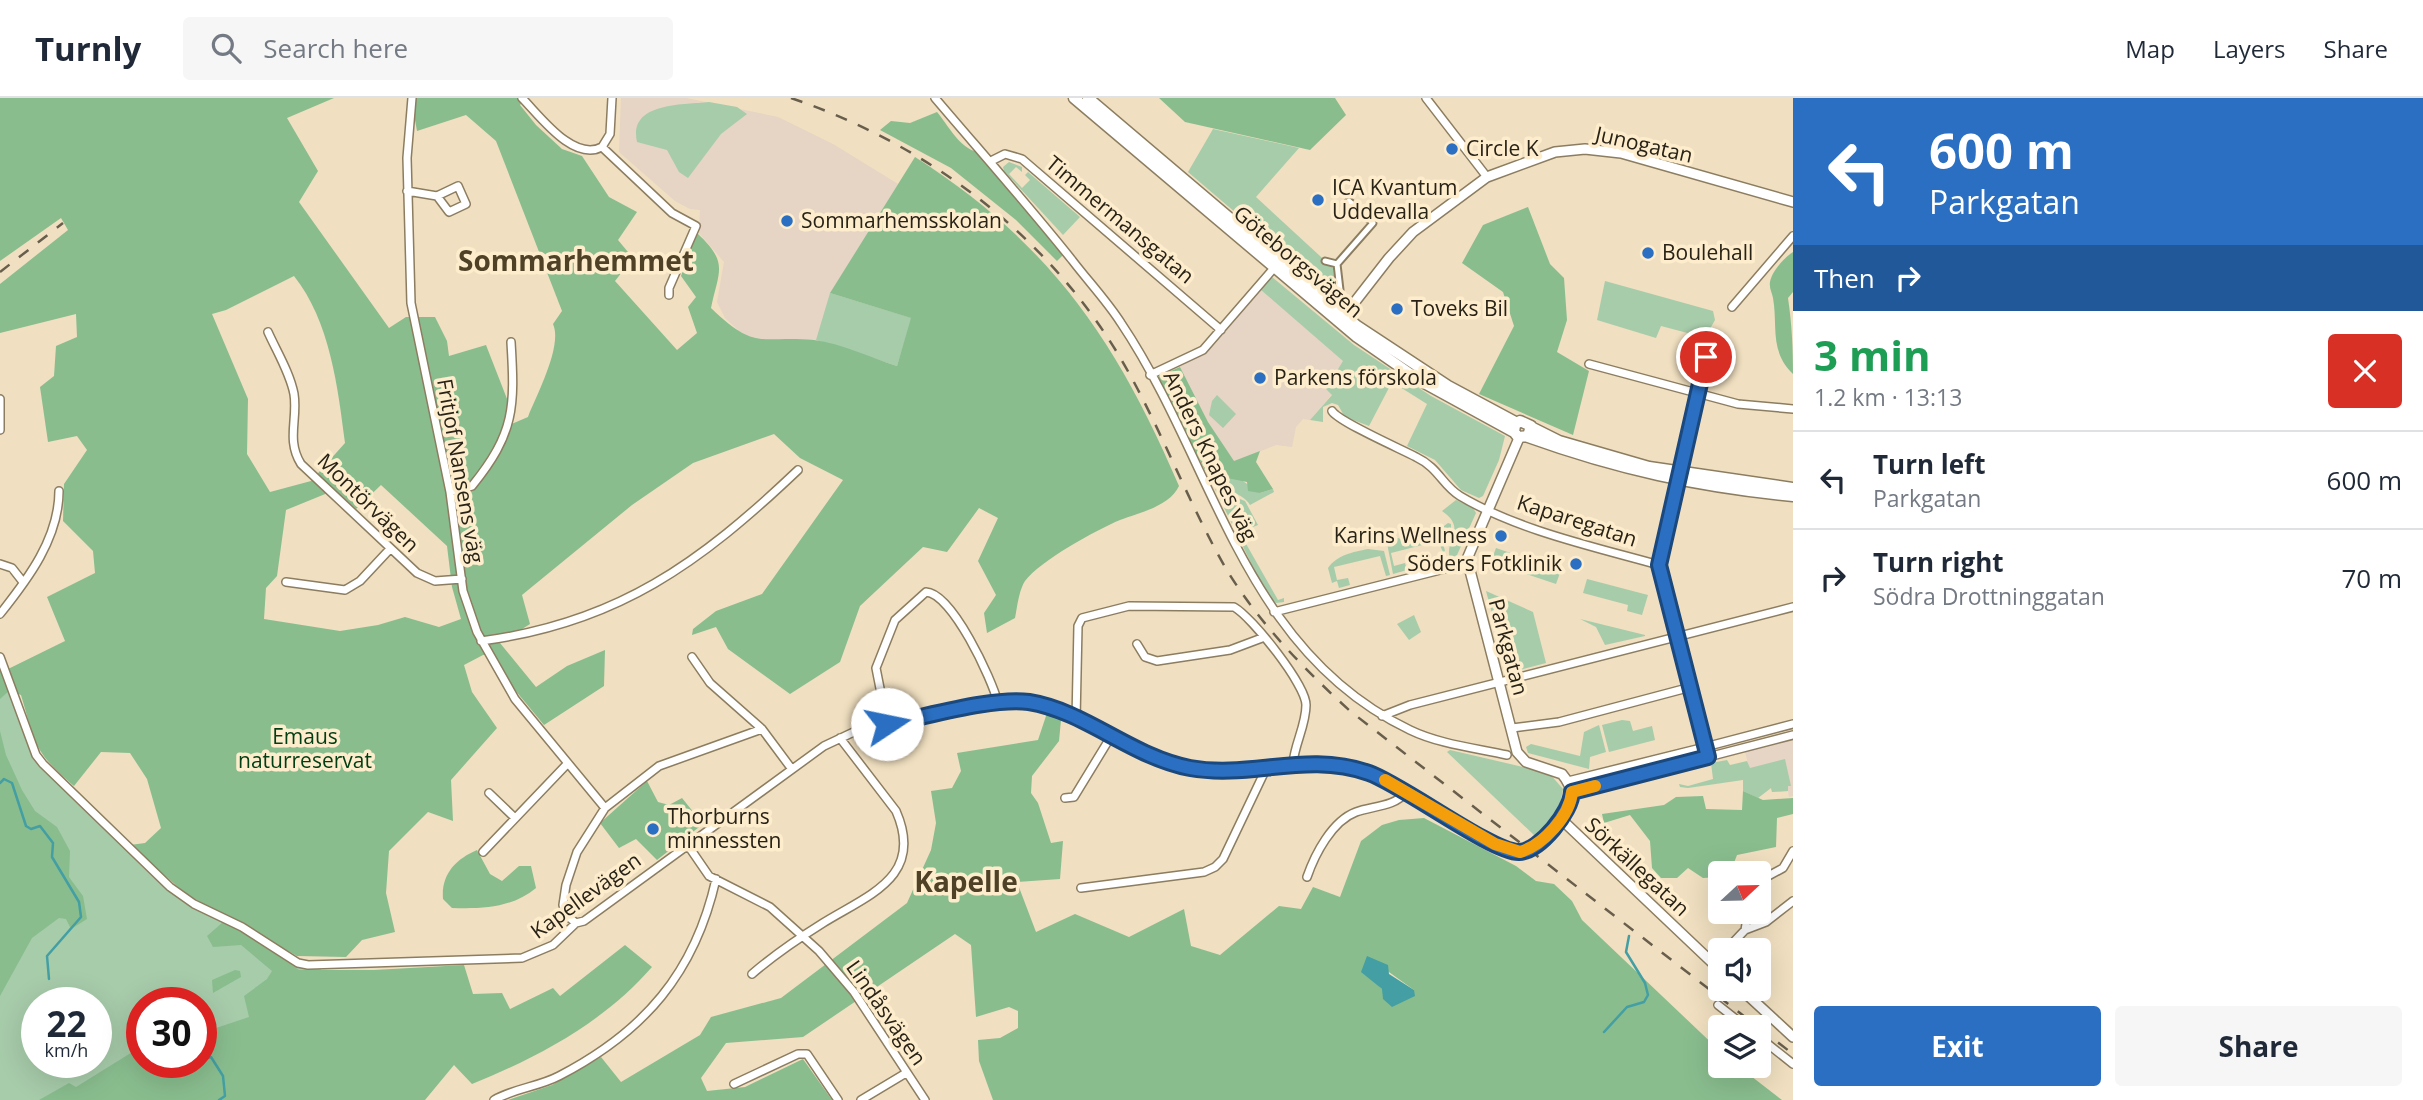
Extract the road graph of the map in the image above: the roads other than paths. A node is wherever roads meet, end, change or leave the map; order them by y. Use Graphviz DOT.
graph roads {
  1 [pos="412,98"];
  2 [pos="522,98"];
  3 [pos="612,98"];
  4 [pos="935,98"];
  5 [pos="1074,98"];
  6 [pos="1088,98"];
  7 [pos="1426,98"];
  8 [pos="602,147"];
  9 [pos="991,161"];
  10 [pos="1487,177"];
  11 [pos="407,191"];
  12 [pos="437,196"];
  13 [pos="1793,202"];
  14 [pos="1345,205"];
  15 [pos="1793,236"];
  16 [pos="1325,261"];
  17 [pos="1337,264"];
  18 [pos="1274,268"];
  19 [pos="1340,290"];
  20 [pos="669,295"];
  21 [pos="1732,307"];
  22 [pos="1342,319"];
  23 [pos="1221,330"];
  24 [pos="268,332"];
  25 [pos="511,342"];
  26 [pos="1706,357"];
  27 [pos="1589,364"];
  28 [pos="1150,375"];
  29 [pos="1696,394"];
  30 [pos="0,399"];
  31 [pos="1793,409"];
  32 [pos="1332,411"];
  33 [pos="0,430"];
  34 [pos="1522,431"];
  35 [pos="797,470"];
  36 [pos="1678,477"];
  37 [pos="1793,488"];
  38 [pos="58,491"];
  39 [pos="450,492"];
  40 [pos="1793,496"];
  41 [pos="1486,508"];
  42 [pos="389,550"];
  43 [pos="1468,563"];
  44 [pos="0,564"];
  45 [pos="1659,565"];
  46 [pos="462,579"];
  47 [pos="23,582"];
  48 [pos="286,582"];
  49 [pos="1793,607"];
  50 [pos="1274,612"];
  51 [pos="0,614"];
  52 [pos="1679,637"];
  53 [pos="1262,638"];
  54 [pos="481,640"];
  55 [pos="1137,644"];
  56 [pos="0,657"];
  57 [pos="692,657"];
  58 [pos="1499,681"];
  59 [pos="1691,687"];
  60 [pos="998,703"];
  61 [pos="1382,716"];
  62 [pos="1076,720"];
  63 [pos="887,724"];
  64 [pos="1793,724"];
  65 [pos="762,729"];
  66 [pos="1512,729"];
  67 [pos="1793,735"];
  68 [pos="840,738"];
  69 [pos="1110,738"];
  70 [pos="1705,747"];
  71 [pos="1507,755"];
  72 [pos="1708,757"];
  73 [pos="568,763"];
  74 [pos="1293,763"];
  75 [pos="1264,767"];
  76 [pos="791,768"];
  77 [pos="1568,781"];
  78 [pos="1406,792"];
  79 [pos="1572,792"];
  80 [pos="489,793"];
  81 [pos="1065,798"];
  82 [pos="605,808"];
  83 [pos="515,818"];
  84 [pos="1561,819"];
  85 [pos="687,844"];
  86 [pos="1793,851"];
  87 [pos="483,852"];
  88 [pos="1771,874"];
  89 [pos="1307,877"];
  90 [pos="716,880"];
  91 [pos="1081,888"];
  92 [pos="1793,901"];
  93 [pos="576,923"];
  94 [pos="1746,924"];
  95 [pos="1745,930"];
  96 [pos="804,937"];
  97 [pos="1737,938"];
  98 [pos="1708,954"];
  99 [pos="752,974"];
  100 [pos="1754,1001"];
  101 [pos="1718,1005"];
  102 [pos="1731,1015"];
  103 [pos="1793,1037"];
  104 [pos="1771,1047"];
  105 [pos="1793,1064"];
  106 [pos="906,1073"];
  107 [pos="734,1084"];
  108 [pos="494,1100"];
  109 [pos="838,1100"];
  110 [pos="861,1100"];
  111 [pos="925,1100"];
  1 -- 11 [label="street, Fritjof Nansens väg"];
  2 -- 8 [label="street"];
  3 -- 8 [label="street"];
  4 -- 9 [label="street, Anders Knapes väg"];
  5 -- 18 [label="main road, Göteborgsvägen"];
  6 -- 22 [label="main road, Göteborgsvägen"];
  7 -- 10 [label="street"];
  8 -- 20 [label="street"];
  9 -- 23 [label="street, Timmermansgatan"];
  9 -- 28 [label="street, Anders Knapes väg"];
  10 -- 13 [label="street, Junogatan"];
  10 -- 22 [label="street, Junogatan"];
  11 -- 12 [label="street"];
  11 -- 39 [label="street, Fritjof Nansens väg"];
  14 -- 17 [label="street"];
  15 -- 21 [label="street"];
  16 -- 17 [label="street"];
  17 -- 19 [label="street"];
  18 -- 22 [label="main road, Göteborgsvägen"];
  18 -- 23 [label="street"];
  22 -- 34 [label="main road, Göteborgsvägen"];
  23 -- 28 [label="street"];
  24 -- 42 [label="street, Montörvägen"];
  25 -- 39 [label="street"];
  26 -- 29 [label="street"];
  27 -- 29 [label="street"];
  28 -- 50 [label="street, Anders Knapes väg"];
  29 -- 31 [label="street"];
  29 -- 36 [label="street"];
  30 -- 33 [label="street"];
  32 -- 41 [label="street, Kaparegatan"];
  34 -- 36 [label="main road, Göteborgsvägen"];
  34 -- 41 [label="street"];
  35 -- 54 [label="street"];
  36 -- 37 [label="main road, Göteborgsvägen"];
  36 -- 40 [label="main road, Göteborgsvägen"];
  36 -- 45 [label="street"];
  38 -- 47 [label="street"];
  39 -- 46 [label="street, Fritjof Nansens väg"];
  41 -- 43 [label="street"];
  41 -- 45 [label="street, Kaparegatan"];
  42 -- 46 [label="street, Montörvägen"];
  42 -- 48 [label="street"];
  43 -- 50 [label="street"];
  43 -- 58 [label="street, Parkgatan"];
  44 -- 47 [label="street"];
  45 -- 52 [label="street"];
  46 -- 54 [label="street, Fritjof Nansens väg"];
  47 -- 51 [label="street"];
  49 -- 52 [label="street"];
  50 -- 61 [label="street, Anders Knapes väg"];
  52 -- 58 [label="street"];
  52 -- 59 [label="street"];
  53 -- 55 [label="street"];
  53 -- 62 [label="street"];
  53 -- 74 [label="street"];
  54 -- 73 [label="street, Fritjof Nansens väg"];
  56 -- 93 [label="street, Kapellevägen"];
  57 -- 65 [label="street"];
  58 -- 61 [label="street"];
  58 -- 66 [label="street, Parkgatan"];
  59 -- 66 [label="street"];
  59 -- 70 [label="street"];
  60 -- 62 [label="street, Kapellevägen"];
  60 -- 63 [label="street, Kapellevägen"];
  60 -- 63 [label="street"];
  61 -- 71 [label="street, Anders Knapes väg"];
  62 -- 69 [label="street, Kapellevägen"];
  63 -- 68 [label="street, Kapellevägen"];
  64 -- 70 [label="street"];
  65 -- 76 [label="street"];
  65 -- 82 [label="street"];
  66 -- 77 [label="street, Parkgatan"];
  67 -- 72 [label="street"];
  68 -- 76 [label="street, Kapellevägen"];
  68 -- 96 [label="street"];
  69 -- 75 [label="street, Kapellevägen"];
  69 -- 81 [label="street"];
  70 -- 72 [label="street"];
  70 -- 77 [label="street"];
  72 -- 79 [label="street"];
  73 -- 82 [label="street, Fritjof Nansens väg"];
  73 -- 83 [label="street"];
  74 -- 75 [label="street, Kapellevägen"];
  74 -- 78 [label="street, Kapellevägen"];
  75 -- 91 [label="street"];
  76 -- 85 [label="street, Kapellevägen"];
  77 -- 79 [label="street"];
  78 -- 84 [label="street, Kapellevägen"];
  78 -- 89 [label="street"];
  79 -- 84 [label="street"];
  80 -- 83 [label="street"];
  82 -- 93 [label="street"];
  83 -- 87 [label="street"];
  84 -- 98 [label="street, Sörkällegatan"];
  85 -- 90 [label="street, Lindåsvägen"];
  85 -- 93 [label="street, Kapellevägen"];
  86 -- 88 [label="street"];
  90 -- 96 [label="street, Lindåsvägen"];
  90 -- 108 [label="street"];
  92 -- 95 [label="street"];
  94 -- 95 [label="street"];
  95 -- 97 [label="street"];
  96 -- 99 [label="street"];
  96 -- 106 [label="street, Lindåsvägen"];
  100 -- 103 [label="street"];
  101 -- 102 [label="street"];
  104 -- 105 [label="street"];
  106 -- 110 [label="street"];
  106 -- 111 [label="street, Lindåsvägen"];
  107 -- 109 [label="street"];
}
